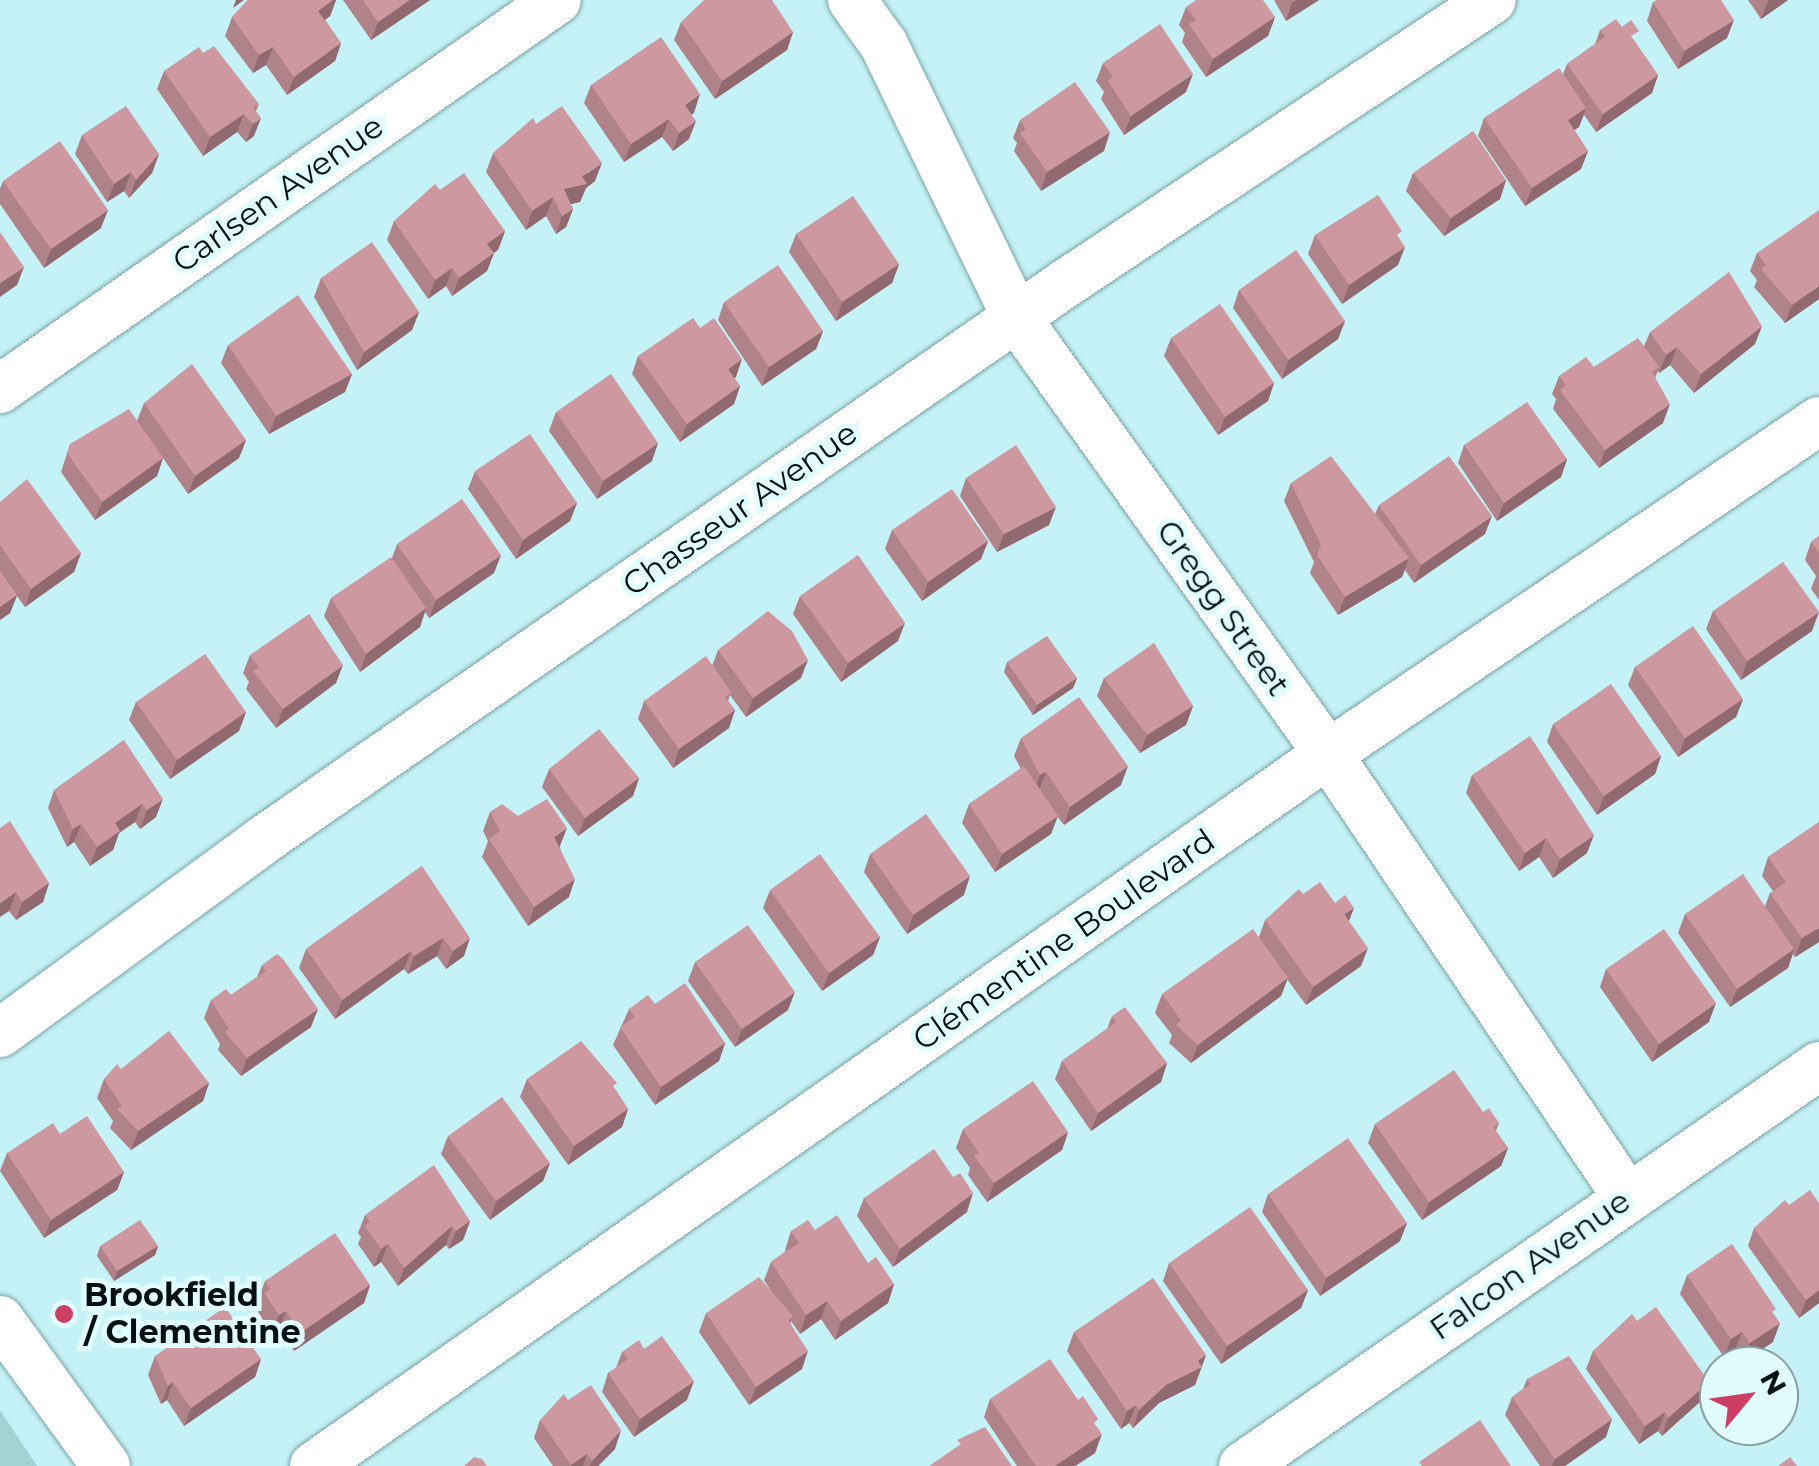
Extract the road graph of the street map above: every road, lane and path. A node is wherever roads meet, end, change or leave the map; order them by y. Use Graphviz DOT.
graph roads {
  1 [pos="557,0"];
  2 [pos="852,0"];
  3 [pos="1492,0"];
  4 [pos="1016,317"];
  5 [pos="0,389"];
  6 [pos="1819,421"];
  7 [pos="1328,754"];
  8 [pos="0,1034"];
  9 [pos="1819,1066"];
  10 [pos="1627,1197"];
  11 [pos="0,1320"];
  12 [pos="106,1466"];
  13 [pos="314,1466"];
  14 [pos="1243,1466"];
  1 -- 5 [label="street, Carlsen Avenue"];
  2 -- 4 [label="street, Gregg Street"];
  3 -- 4 [label="street, Chasseur Avenue"];
  4 -- 7 [label="street, Gregg Street"];
  4 -- 8 [label="street, Chasseur Avenue"];
  6 -- 7 [label="street, Clémentine Boulevard"];
  7 -- 10 [label="street, Gregg Street"];
  7 -- 13 [label="street, Clémentine Boulevard"];
  9 -- 10 [label="street, Falcon Avenue"];
  10 -- 14 [label="street, Falcon Avenue"];
  11 -- 12 [label="street"];
}
